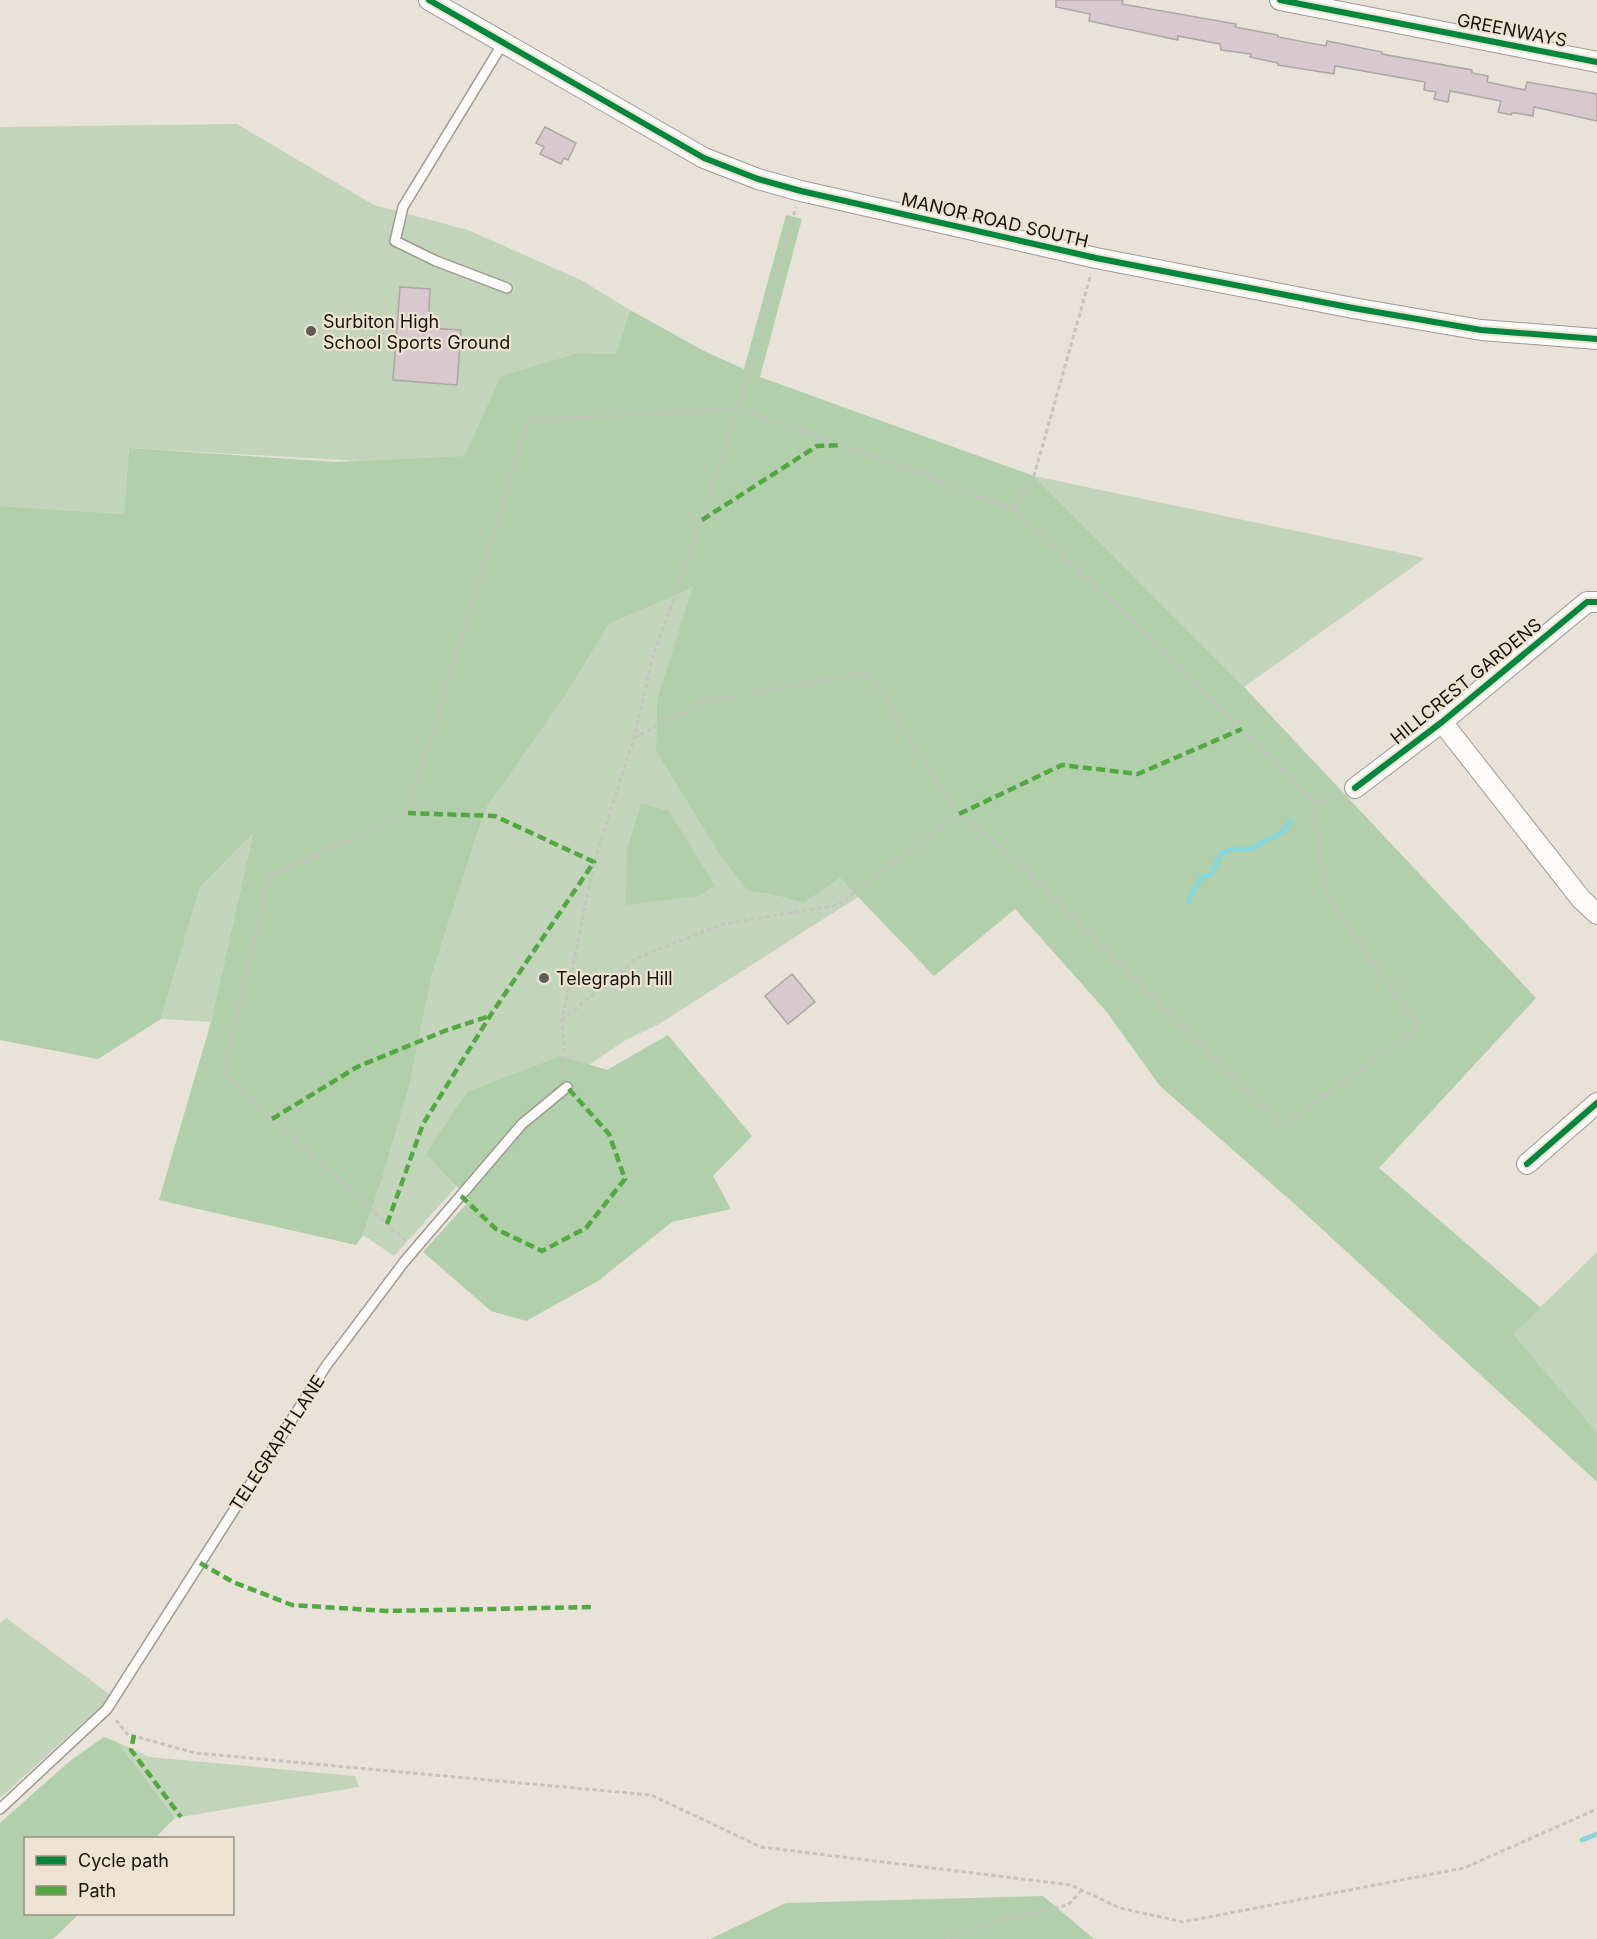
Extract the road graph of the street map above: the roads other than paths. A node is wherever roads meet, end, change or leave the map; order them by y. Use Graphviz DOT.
graph roads {
  1 [pos="429,0"];
  2 [pos="1280,0"];
  3 [pos="503,43"];
  4 [pos="1597,62"];
  5 [pos="507,288"];
  6 [pos="1597,339"];
  7 [pos="1597,602"];
  8 [pos="1442,722"];
  9 [pos="1355,788"];
  10 [pos="1597,914"];
  11 [pos="567,1087"];
  12 [pos="1597,1103"];
  13 [pos="1527,1164"];
  14 [pos="0,1809"];
  1 -- 3 [label="street, MANOR ROAD SOUTH"];
  2 -- 4 [label="street, GREENWAYS"];
  3 -- 5 [label="lane"];
  3 -- 6 [label="street, MANOR ROAD SOUTH"];
  7 -- 8 [label="street, HILLCREST GARDENS"];
  8 -- 9 [label="street, HILLCREST GARDENS"];
  8 -- 10 [label="street, HILLCREST GARDENS"];
  11 -- 14 [label="lane, TELEGRAPH LANE"];
  12 -- 13 [label="street"];
}
